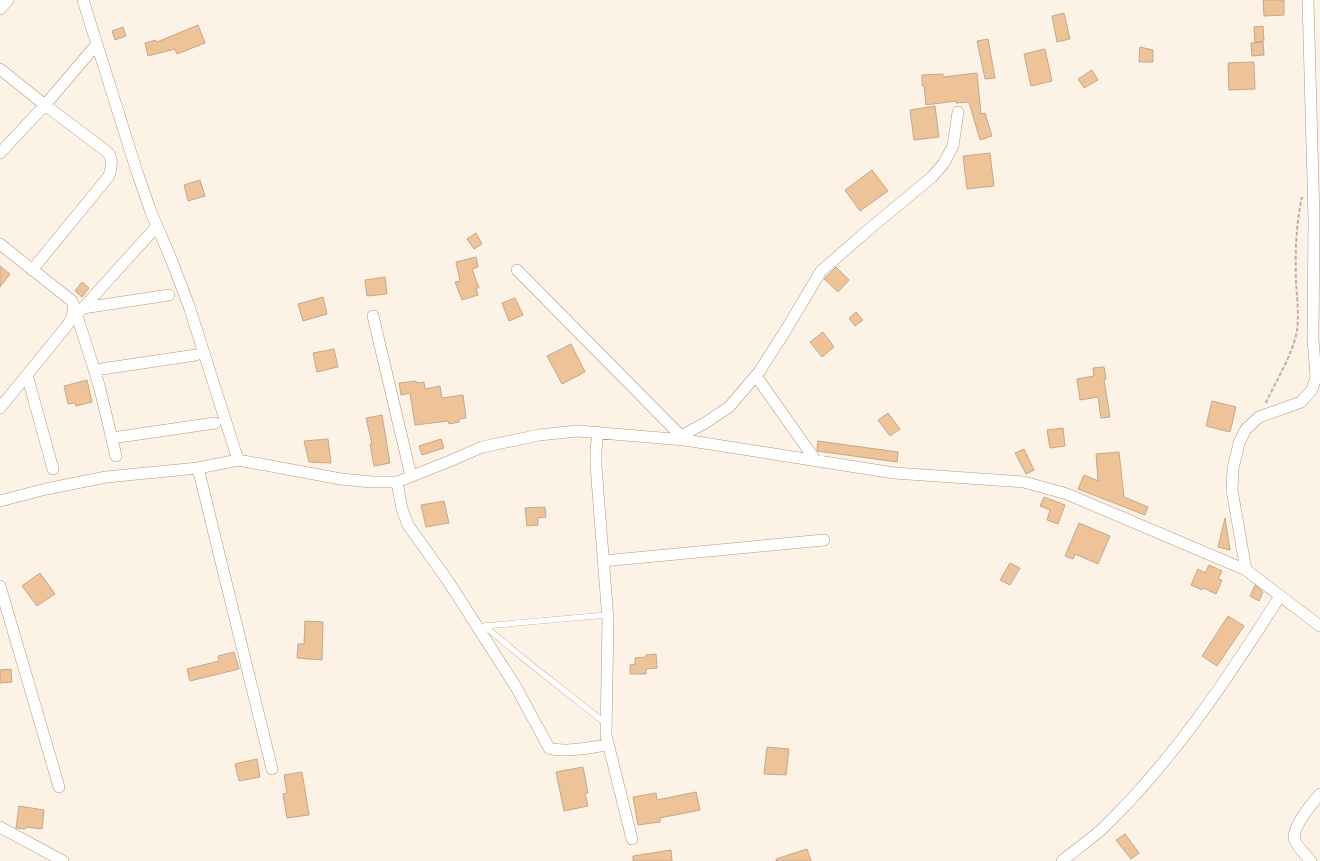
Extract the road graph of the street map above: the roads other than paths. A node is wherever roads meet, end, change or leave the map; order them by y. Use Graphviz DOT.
graph roads {
  1 [pos="8,0"];
  2 [pos="83,0"];
  3 [pos="1308,0"];
  4 [pos="0,9"];
  5 [pos="97,44"];
  6 [pos="0,69"];
  7 [pos="44,105"];
  8 [pos="958,112"];
  9 [pos="0,153"];
  10 [pos="1317,218"];
  11 [pos="157,226"];
  12 [pos="0,244"];
  13 [pos="32,270"];
  14 [pos="517,270"];
  15 [pos="169,294"];
  16 [pos="1317,308"];
  17 [pos="76,311"];
  18 [pos="373,316"];
  19 [pos="196,355"];
  20 [pos="95,370"];
  21 [pos="27,375"];
  22 [pos="756,376"];
  23 [pos="0,408"];
  24 [pos="215,423"];
  25 [pos="598,432"];
  26 [pos="112,438"];
  27 [pos="683,438"];
  28 [pos="116,456"];
  29 [pos="238,460"];
  30 [pos="816,461"];
  31 [pos="198,468"];
  32 [pos="53,469"];
  33 [pos="411,476"];
  34 [pos="397,482"];
  35 [pos="0,501"];
  36 [pos="824,540"];
  37 [pos="603,561"];
  38 [pos="1246,570"];
  39 [pos="0,586"];
  40 [pos="1280,596"];
  41 [pos="607,615"];
  42 [pos="481,626"];
  43 [pos="1320,626"];
  44 [pos="606,724"];
  45 [pos="608,745"];
  46 [pos="272,769"];
  47 [pos="59,787"];
  48 [pos="1320,794"];
  49 [pos="0,827"];
  50 [pos="632,840"];
  51 [pos="63,861"];
  52 [pos="1062,861"];
  53 [pos="1311,861"];
  1 -- 4 [label="street"];
  2 -- 5 [label="street"];
  3 -- 10 [label="street"];
  5 -- 7 [label="street"];
  5 -- 11 [label="street"];
  6 -- 7 [label="street"];
  7 -- 9 [label="street"];
  7 -- 13 [label="street"];
  8 -- 22 [label="street"];
  10 -- 16 [label="street"];
  11 -- 17 [label="street"];
  11 -- 29 [label="street"];
  12 -- 13 [label="street"];
  13 -- 17 [label="street"];
  14 -- 27 [label="street"];
  15 -- 17 [label="street"];
  16 -- 38 [label="street"];
  17 -- 20 [label="street"];
  17 -- 21 [label="street"];
  18 -- 33 [label="street"];
  19 -- 20 [label="street"];
  20 -- 26 [label="street"];
  21 -- 23 [label="street"];
  21 -- 32 [label="street"];
  22 -- 27 [label="street"];
  22 -- 30 [label="street"];
  24 -- 26 [label="street"];
  25 -- 27 [label="street"];
  25 -- 33 [label="street"];
  25 -- 37 [label="street"];
  26 -- 28 [label="street"];
  27 -- 30 [label="street"];
  29 -- 31 [label="street"];
  29 -- 34 [label="street"];
  30 -- 38 [label="street"];
  31 -- 35 [label="street"];
  31 -- 46 [label="street"];
  33 -- 34 [label="street"];
  34 -- 42 [label="street"];
  36 -- 37 [label="street"];
  37 -- 41 [label="street"];
  38 -- 40 [label="street"];
  39 -- 47 [label="street"];
  40 -- 43 [label="street"];
  40 -- 52 [label="street"];
  41 -- 42 [label="lane"];
  41 -- 44 [label="street"];
  42 -- 44 [label="lane"];
  42 -- 45 [label="street"];
  44 -- 45 [label="street"];
  45 -- 50 [label="street"];
  48 -- 53 [label="street"];
  49 -- 51 [label="street"];
}
